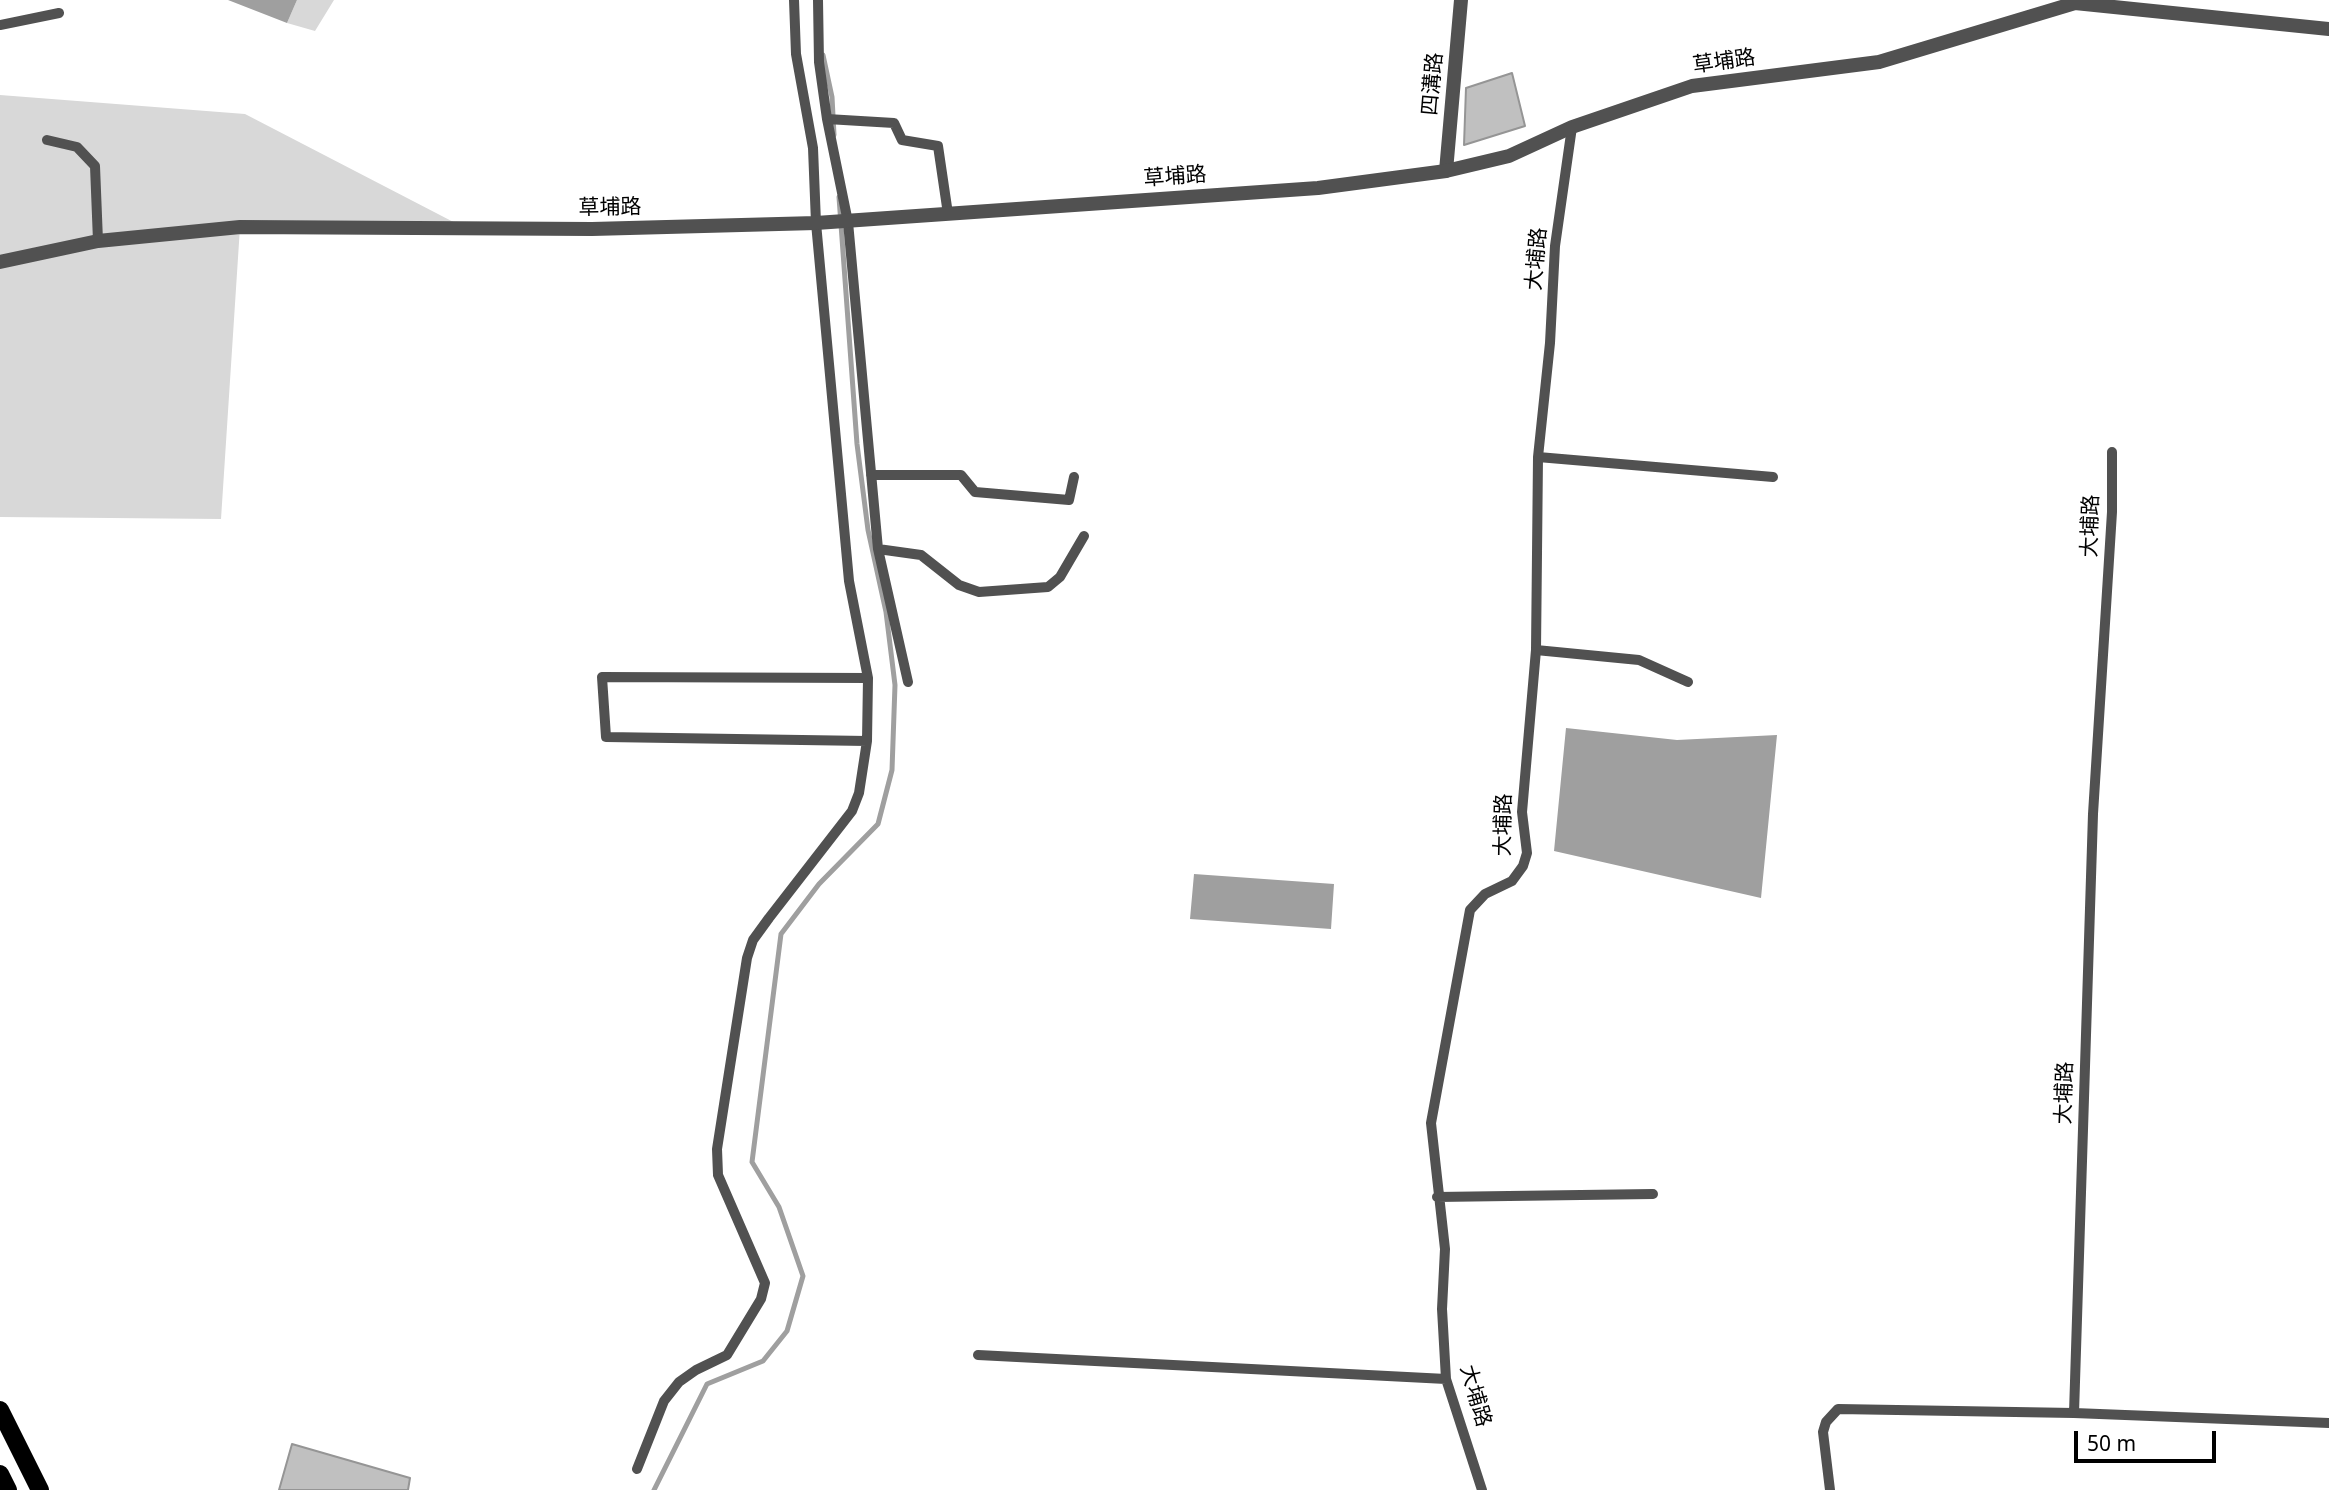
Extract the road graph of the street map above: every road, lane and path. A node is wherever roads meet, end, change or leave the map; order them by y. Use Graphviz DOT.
graph roads {
  1 [pos="794,0"];
  2 [pos="818,0"];
  3 [pos="1461,0"];
  4 [pos="59,13"];
  5 [pos="0,24"];
  6 [pos="2329,29"];
  7 [pos="827,119"];
  8 [pos="1572,127"];
  9 [pos="47,140"];
  10 [pos="1446,171"];
  11 [pos="948,214"];
  12 [pos="848,222"];
  13 [pos="816,223"];
  14 [pos="97,241"];
  15 [pos="0,262"];
  16 [pos="2112,452"];
  17 [pos="1538,457"];
  18 [pos="871,475"];
  19 [pos="1074,477"];
  20 [pos="1773,477"];
  21 [pos="1084,536"];
  22 [pos="878,549"];
  23 [pos="1536,650"];
  24 [pos="868,678"];
  25 [pos="908,682"];
  26 [pos="1688,682"];
  27 [pos="867,741"];
  28 [pos="1653,1194"];
  29 [pos="1437,1197"];
  30 [pos="978,1355"];
  31 [pos="1446,1379"];
  32 [pos="0,1410"];
  33 [pos="2074,1413"];
  34 [pos="2329,1423"];
  35 [pos="637,1469"];
  36 [pos="0,1474"];
  37 [pos="8,1490"];
  38 [pos="40,1490"];
  39 [pos="1482,1490"];
  40 [pos="1830,1490"];
  1 -- 13 [label="lane"];
  2 -- 7 [label="lane"];
  3 -- 10 [label="street, 四溝路"];
  4 -- 5 [label="lane"];
  6 -- 8 [label="street, 草埔路"];
  7 -- 11 [label="lane"];
  7 -- 12 [label="lane"];
  8 -- 10 [label="street, 草埔路"];
  8 -- 17 [label="lane, 大埔路"];
  9 -- 14 [label="lane"];
  10 -- 11 [label="street, 草埔路"];
  11 -- 12 [label="street, 草埔路"];
  12 -- 13 [label="street, 草埔路"];
  12 -- 18 [label="lane"];
  13 -- 14 [label="street, 草埔路"];
  13 -- 24 [label="lane"];
  14 -- 15 [label="street, 草埔路"];
  16 -- 33 [label="lane, 大埔路"];
  17 -- 20 [label="lane"];
  17 -- 23 [label="lane, 大埔路"];
  18 -- 19 [label="lane"];
  18 -- 22 [label="lane"];
  21 -- 22 [label="lane"];
  22 -- 25 [label="lane"];
  23 -- 26 [label="lane"];
  23 -- 29 [label="lane, 大埔路"];
  24 -- 27 [label="lane"];
  24 -- 27 [label="lane"];
  27 -- 35 [label="lane"];
  28 -- 29 [label="lane"];
  29 -- 31 [label="lane, 大埔路"];
  30 -- 31 [label="lane"];
  31 -- 39 [label="lane, 大埔路"];
  32 -- 38 [label="main road"];
  33 -- 34 [label="lane"];
  33 -- 40 [label="lane"];
  36 -- 37 [label="main road"];
}
